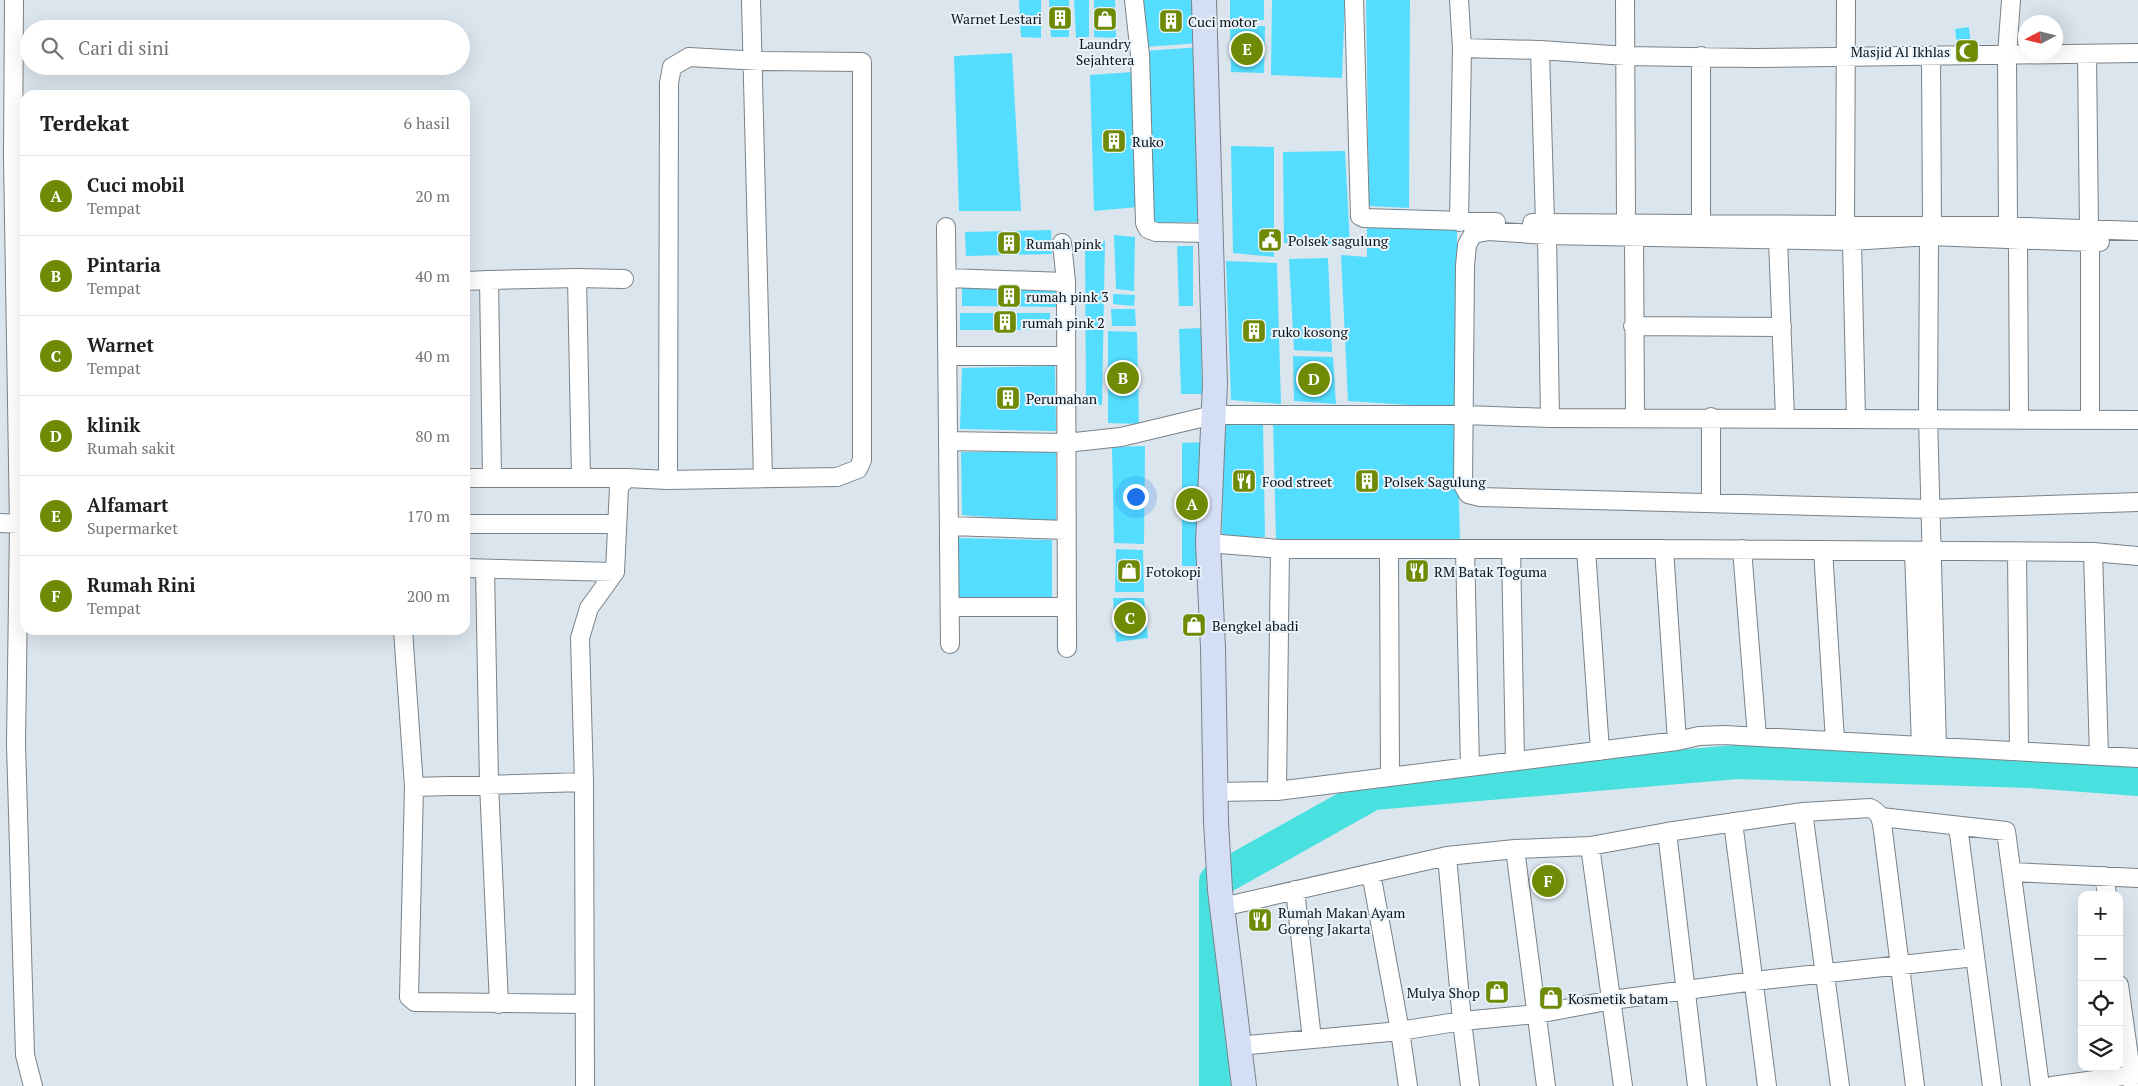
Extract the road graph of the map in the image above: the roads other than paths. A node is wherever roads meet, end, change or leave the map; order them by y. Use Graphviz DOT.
graph roads {
  1 [pos="14,0"];
  2 [pos="751,0"];
  3 [pos="1134,0"];
  4 [pos="1204,0"];
  5 [pos="1354,0"];
  6 [pos="1459,0"];
  7 [pos="1625,0"];
  8 [pos="1846,0"];
  9 [pos="2011,0"];
  10 [pos="1462,48"];
  11 [pos="1540,50"];
  12 [pos="2138,53"];
  13 [pos="2086,54"];
  14 [pos="2007,55"];
  15 [pos="1626,56"];
  16 [pos="1701,56"];
  17 [pos="1931,56"];
  18 [pos="1846,57"];
  19 [pos="754,60"];
  20 [pos="1459,222"];
  21 [pos="1701,224"];
  22 [pos="2008,226"];
  23 [pos="946,227"];
  24 [pos="1546,229"];
  25 [pos="1630,230"];
  26 [pos="1931,231"];
  27 [pos="2138,231"];
  28 [pos="1211,233"];
  29 [pos="1849,233"];
  30 [pos="2090,236"];
  31 [pos="1778,240"];
  32 [pos="2018,241"];
  33 [pos="2138,242"];
  34 [pos="1062,243"];
  35 [pos="577,278"];
  36 [pos="947,278"];
  37 [pos="624,279"];
  38 [pos="489,280"];
  39 [pos="470,281"];
  40 [pos="1066,282"];
  41 [pos="1633,326"];
  42 [pos="1782,327"];
  43 [pos="948,356"];
  44 [pos="1066,356"];
  45 [pos="1213,415"];
  46 [pos="1465,415"];
  47 [pos="1635,416"];
  48 [pos="1710,417"];
  49 [pos="1550,418"];
  50 [pos="1785,418"];
  51 [pos="1928,418"];
  52 [pos="1856,419"];
  53 [pos="2019,419"];
  54 [pos="2090,419"];
  55 [pos="2138,420"];
  56 [pos="948,441"];
  57 [pos="1066,443"];
  58 [pos="470,478"];
  59 [pos="492,478"];
  60 [pos="581,478"];
  61 [pos="627,478"];
  62 [pos="763,478"];
  63 [pos="668,480"];
  64 [pos="1711,502"];
  65 [pos="2138,502"];
  66 [pos="1931,509"];
  67 [pos="0,523"];
  68 [pos="19,524"];
  69 [pos="470,524"];
  70 [pos="617,524"];
  71 [pos="949,526"];
  72 [pos="1066,530"];
  73 [pos="1208,543"];
  74 [pos="1280,549"];
  75 [pos="1389,549"];
  76 [pos="1465,549"];
  77 [pos="1511,549"];
  78 [pos="1586,549"];
  79 [pos="1664,549"];
  80 [pos="1742,550"];
  81 [pos="1823,550"];
  82 [pos="1914,551"];
  83 [pos="1933,551"];
  84 [pos="2017,552"];
  85 [pos="2092,552"];
  86 [pos="2138,556"];
  87 [pos="470,568"];
  88 [pos="486,569"];
  89 [pos="616,572"];
  90 [pos="1066,607"];
  91 [pos="950,608"];
  92 [pos="403,635"];
  93 [pos="950,644"];
  94 [pos="1067,648"];
  95 [pos="1757,737"];
  96 [pos="1677,741"];
  97 [pos="1835,741"];
  98 [pos="1929,746"];
  99 [pos="1600,751"];
  100 [pos="2019,752"];
  101 [pos="2099,756"];
  102 [pos="2138,758"];
  103 [pos="1515,761"];
  104 [pos="1470,767"];
  105 [pos="1390,777"];
  106 [pos="584,782"];
  107 [pos="489,784"];
  108 [pos="414,787"];
  109 [pos="1277,791"];
  110 [pos="1215,792"];
  111 [pos="1803,812"];
  112 [pos="1881,816"];
  113 [pos="1733,822"];
  114 [pos="1958,826"];
  115 [pos="1667,832"];
  116 [pos="1590,846"];
  117 [pos="1515,849"];
  118 [pos="1447,856"];
  119 [pos="2012,872"];
  120 [pos="1371,873"];
  121 [pos="2104,876"];
  122 [pos="2138,878"];
  123 [pos="1295,890"];
  124 [pos="2106,891"];
  125 [pos="1221,899"];
  126 [pos="1975,957"];
  127 [pos="1900,965"];
  128 [pos="1826,974"];
  129 [pos="1754,981"];
  130 [pos="1684,992"];
  131 [pos="1612,1000"];
  132 [pos="499,1004"];
  133 [pos="584,1004"];
  134 [pos="2123,1010"];
  135 [pos="1537,1014"];
  136 [pos="1462,1021"];
  137 [pos="1400,1031"];
  138 [pos="1312,1039"];
  139 [pos="1238,1046"];
  140 [pos="2134,1078"];
  141 [pos="33,1086"];
  142 [pos="585,1086"];
  143 [pos="1244,1086"];
  144 [pos="1408,1086"];
  145 [pos="1470,1086"];
  146 [pos="1546,1086"];
  147 [pos="1623,1086"];
  148 [pos="1697,1086"];
  149 [pos="1767,1086"];
  150 [pos="1840,1086"];
  151 [pos="1916,1086"];
  152 [pos="1992,1086"];
  153 [pos="2040,1086"];
  154 [pos="2052,1086"];
  1 -- 68 [label="street"];
  2 -- 19 [label="street"];
  3 -- 28 [label="street"];
  4 -- 28 [label="street"];
  5 -- 20 [label="street"];
  6 -- 10 [label="street"];
  7 -- 15 [label="street"];
  8 -- 18 [label="street"];
  9 -- 14 [label="street"];
  10 -- 11 [label="street"];
  10 -- 20 [label="street"];
  11 -- 15 [label="street"];
  11 -- 24 [label="street"];
  12 -- 13 [label="street"];
  13 -- 14 [label="street"];
  13 -- 30 [label="street"];
  14 -- 17 [label="street"];
  14 -- 22 [label="street"];
  15 -- 16 [label="street"];
  15 -- 25 [label="street"];
  16 -- 18 [label="street"];
  16 -- 21 [label="street"];
  17 -- 18 [label="street"];
  17 -- 26 [label="street"];
  18 -- 29 [label="street"];
  19 -- 62 [label="street"];
  19 -- 62 [label="street"];
  19 -- 63 [label="street"];
  20 -- 24 [label="street"];
  21 -- 25 [label="street"];
  21 -- 29 [label="street"];
  22 -- 26 [label="street"];
  22 -- 30 [label="street"];
  23 -- 36 [label="street"];
  24 -- 25 [label="street"];
  24 -- 46 [label="street"];
  24 -- 49 [label="street"];
  25 -- 31 [label="street"];
  25 -- 41 [label="street"];
  26 -- 29 [label="street"];
  26 -- 32 [label="street"];
  26 -- 51 [label="street"];
  27 -- 30 [label="street"];
  28 -- 45 [label="street"];
  29 -- 31 [label="street"];
  29 -- 52 [label="street"];
  30 -- 32 [label="street"];
  30 -- 33 [label="street"];
  30 -- 54 [label="street"];
  31 -- 42 [label="street"];
  32 -- 53 [label="street"];
  34 -- 40 [label="street"];
  35 -- 37 [label="street"];
  35 -- 38 [label="street"];
  35 -- 60 [label="street"];
  36 -- 40 [label="street"];
  36 -- 43 [label="street"];
  38 -- 39 [label="street"];
  38 -- 59 [label="street"];
  40 -- 44 [label="street"];
  41 -- 42 [label="street"];
  41 -- 47 [label="street"];
  42 -- 50 [label="street"];
  43 -- 44 [label="street"];
  43 -- 56 [label="street"];
  44 -- 57 [label="street"];
  45 -- 46 [label="street"];
  45 -- 57 [label="street"];
  45 -- 73 [label="street"];
  46 -- 49 [label="street"];
  46 -- 64 [label="street"];
  47 -- 48 [label="street"];
  47 -- 49 [label="street"];
  48 -- 50 [label="street"];
  48 -- 64 [label="street"];
  50 -- 52 [label="street"];
  51 -- 52 [label="street"];
  51 -- 53 [label="street"];
  51 -- 66 [label="street"];
  53 -- 54 [label="street"];
  54 -- 55 [label="street"];
  56 -- 57 [label="street"];
  56 -- 71 [label="street"];
  57 -- 72 [label="street"];
  58 -- 59 [label="street"];
  59 -- 60 [label="street"];
  60 -- 61 [label="street"];
  61 -- 63 [label="street"];
  61 -- 70 [label="street"];
  62 -- 63 [label="street"];
  64 -- 66 [label="street"];
  65 -- 66 [label="street"];
  66 -- 83 [label="street"];
  67 -- 68 [label="street"];
  68 -- 141 [label="street"];
  69 -- 70 [label="street"];
  70 -- 89 [label="street"];
  71 -- 72 [label="street"];
  71 -- 91 [label="street"];
  72 -- 90 [label="street"];
  73 -- 74 [label="street"];
  73 -- 110 [label="street"];
  74 -- 75 [label="street"];
  74 -- 109 [label="street"];
  75 -- 76 [label="street"];
  75 -- 105 [label="street"];
  76 -- 77 [label="street"];
  76 -- 104 [label="street"];
  77 -- 78 [label="street"];
  77 -- 103 [label="street"];
  78 -- 79 [label="street"];
  78 -- 99 [label="street"];
  79 -- 80 [label="street"];
  79 -- 96 [label="street"];
  80 -- 81 [label="street"];
  80 -- 95 [label="street"];
  81 -- 82 [label="street"];
  81 -- 97 [label="street"];
  82 -- 83 [label="street"];
  82 -- 98 [label="street"];
  83 -- 84 [label="street"];
  83 -- 98 [label="street"];
  84 -- 85 [label="street"];
  84 -- 100 [label="street"];
  85 -- 86 [label="street"];
  85 -- 101 [label="street"];
  87 -- 88 [label="street"];
  88 -- 89 [label="street"];
  88 -- 107 [label="street"];
  89 -- 106 [label="street"];
  90 -- 91 [label="street"];
  90 -- 94 [label="street"];
  91 -- 93 [label="street"];
  92 -- 108 [label="street"];
  95 -- 96 [label="street"];
  95 -- 97 [label="street"];
  96 -- 99 [label="street"];
  97 -- 98 [label="street"];
  98 -- 100 [label="street"];
  99 -- 103 [label="street"];
  100 -- 101 [label="street"];
  101 -- 102 [label="street"];
  103 -- 104 [label="street"];
  104 -- 105 [label="street"];
  105 -- 109 [label="street"];
  106 -- 107 [label="street"];
  106 -- 133 [label="street"];
  107 -- 108 [label="street"];
  107 -- 132 [label="street"];
  108 -- 132 [label="street"];
  109 -- 110 [label="street"];
  110 -- 125 [label="street"];
  111 -- 112 [label="street"];
  111 -- 113 [label="street"];
  111 -- 128 [label="street"];
  112 -- 114 [label="street"];
  112 -- 127 [label="street"];
  113 -- 115 [label="street"];
  113 -- 129 [label="street"];
  114 -- 119 [label="street"];
  114 -- 126 [label="street"];
  115 -- 116 [label="street"];
  115 -- 130 [label="street"];
  116 -- 117 [label="street"];
  116 -- 131 [label="street"];
  117 -- 118 [label="street"];
  117 -- 135 [label="street"];
  118 -- 120 [label="street"];
  118 -- 136 [label="street"];
  119 -- 121 [label="street"];
  119 -- 153 [label="street"];
  120 -- 123 [label="street"];
  120 -- 137 [label="street"];
  121 -- 122 [label="street"];
  121 -- 124 [label="street"];
  123 -- 125 [label="street"];
  123 -- 138 [label="street"];
  125 -- 139 [label="street"];
  126 -- 127 [label="street"];
  126 -- 152 [label="street"];
  127 -- 128 [label="street"];
  127 -- 151 [label="street"];
  128 -- 129 [label="street"];
  128 -- 150 [label="street"];
  129 -- 130 [label="street"];
  129 -- 149 [label="street"];
  130 -- 131 [label="street"];
  130 -- 148 [label="street"];
  131 -- 135 [label="street"];
  131 -- 147 [label="street"];
  132 -- 133 [label="street"];
  133 -- 142 [label="street"];
  134 -- 140 [label="street"];
  135 -- 136 [label="street"];
  135 -- 146 [label="street"];
  136 -- 137 [label="street"];
  136 -- 145 [label="street"];
  137 -- 138 [label="street"];
  137 -- 144 [label="street"];
  138 -- 139 [label="street"];
  139 -- 143 [label="street"];
  140 -- 154 [label="street"];
}
